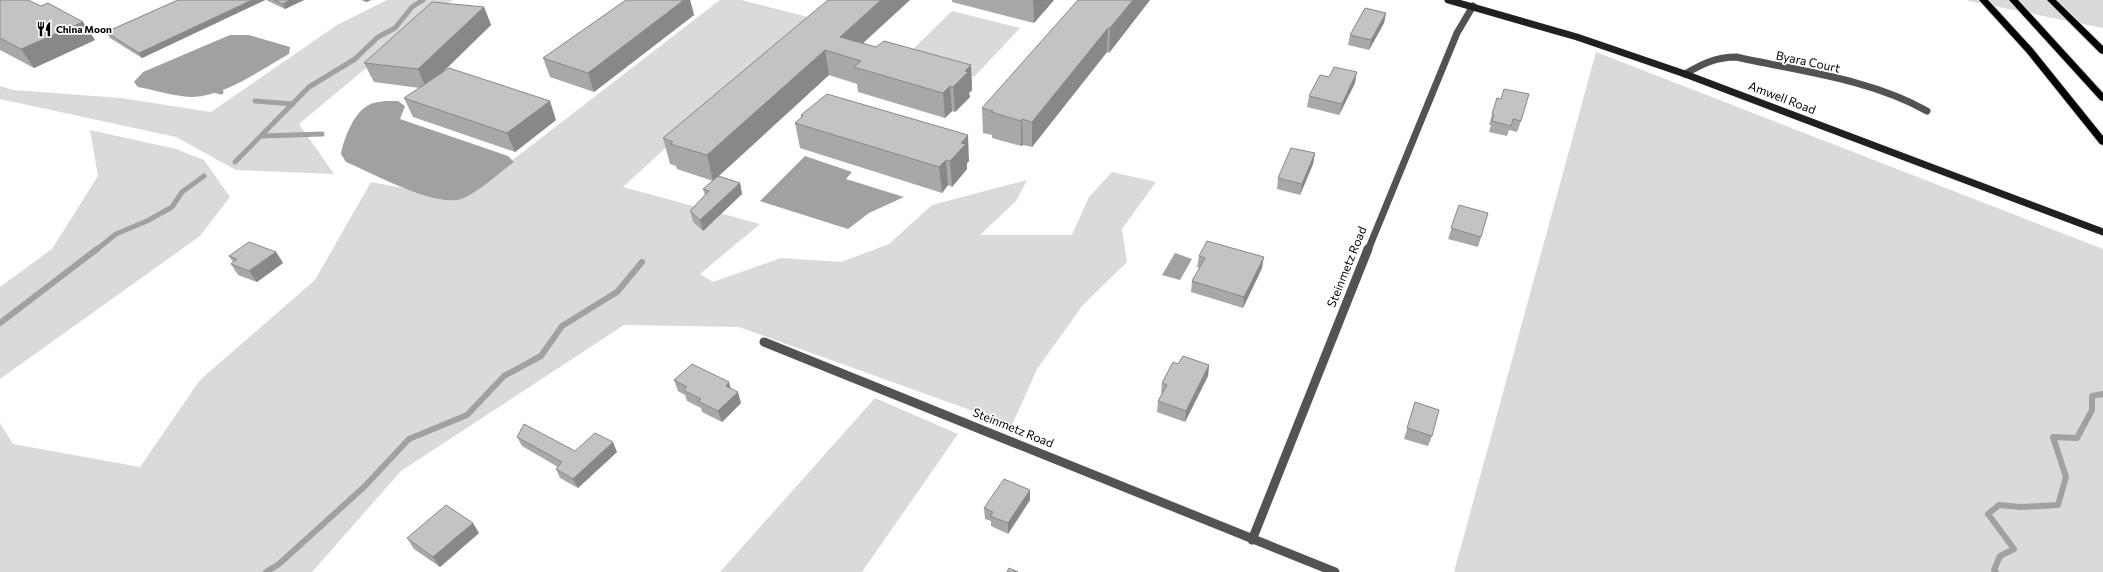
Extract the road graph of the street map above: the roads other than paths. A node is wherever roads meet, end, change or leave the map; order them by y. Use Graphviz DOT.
graph roads {
  1 [pos="1448,0"];
  2 [pos="1983,0"];
  3 [pos="2013,0"];
  4 [pos="2051,0"];
  5 [pos="1473,6"];
  6 [pos="2103,51"];
  7 [pos="1685,74"];
  8 [pos="2103,98"];
  9 [pos="1926,111"];
  10 [pos="2103,142"];
  11 [pos="2103,232"];
  12 [pos="764,342"];
  13 [pos="1252,540"];
  14 [pos="1335,572"];
  1 -- 5 [label="main road, Amwell Road"];
  2 -- 10 [label="highway"];
  3 -- 8 [label="highway"];
  4 -- 6 [label="highway"];
  5 -- 7 [label="main road, Amwell Road"];
  5 -- 13 [label="street, Steinmetz Road"];
  7 -- 9 [label="street, Byara Court"];
  7 -- 11 [label="main road, Amwell Road"];
  12 -- 13 [label="street, Steinmetz Road"];
  13 -- 14 [label="street, Steinmetz Road"];
}
